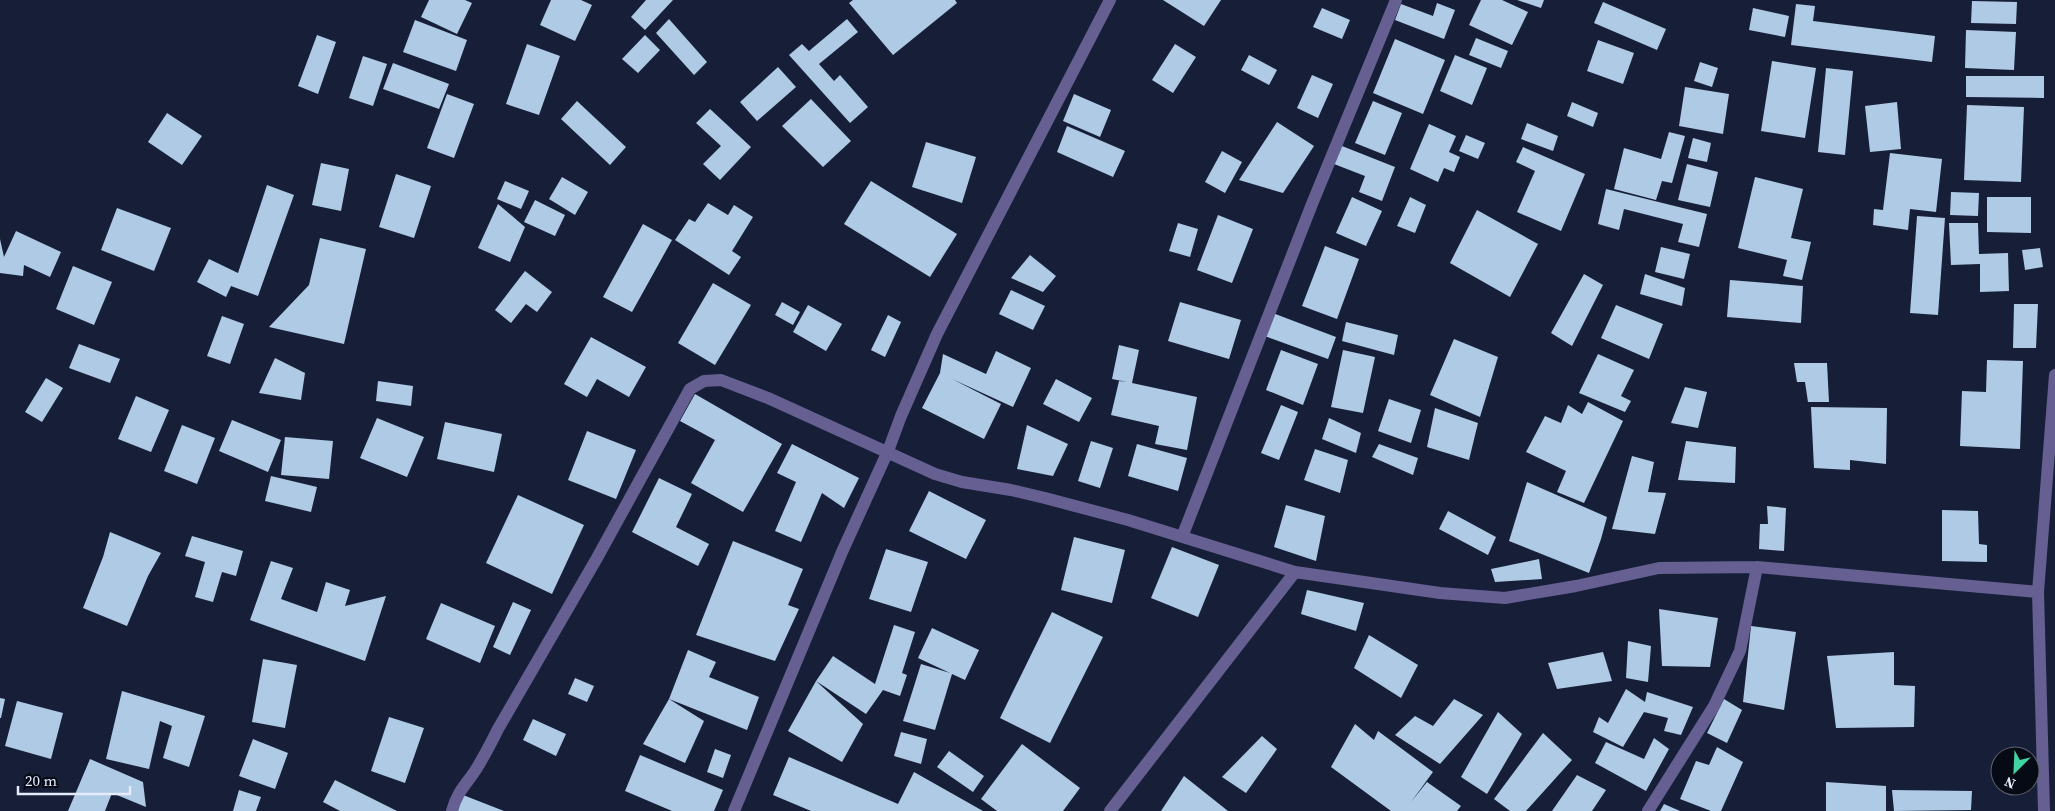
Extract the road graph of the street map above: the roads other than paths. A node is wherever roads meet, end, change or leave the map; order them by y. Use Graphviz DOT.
graph roads {
  1 [pos="1110,0"];
  2 [pos="1396,0"];
  3 [pos="2055,375"];
  4 [pos="888,451"];
  5 [pos="1182,537"];
  6 [pos="1757,567"];
  7 [pos="1295,572"];
  8 [pos="2038,592"];
  9 [pos="452,811"];
  10 [pos="734,811"];
  11 [pos="1110,811"];
  12 [pos="1648,811"];
  13 [pos="2044,811"];
  1 -- 4 [label="street"];
  2 -- 5 [label="street"];
  3 -- 8 [label="street"];
  4 -- 5 [label="street"];
  4 -- 9 [label="street"];
  4 -- 10 [label="street"];
  5 -- 7 [label="street"];
  6 -- 7 [label="street"];
  6 -- 8 [label="street"];
  6 -- 12 [label="street"];
  7 -- 11 [label="street"];
  8 -- 13 [label="street"];
}
